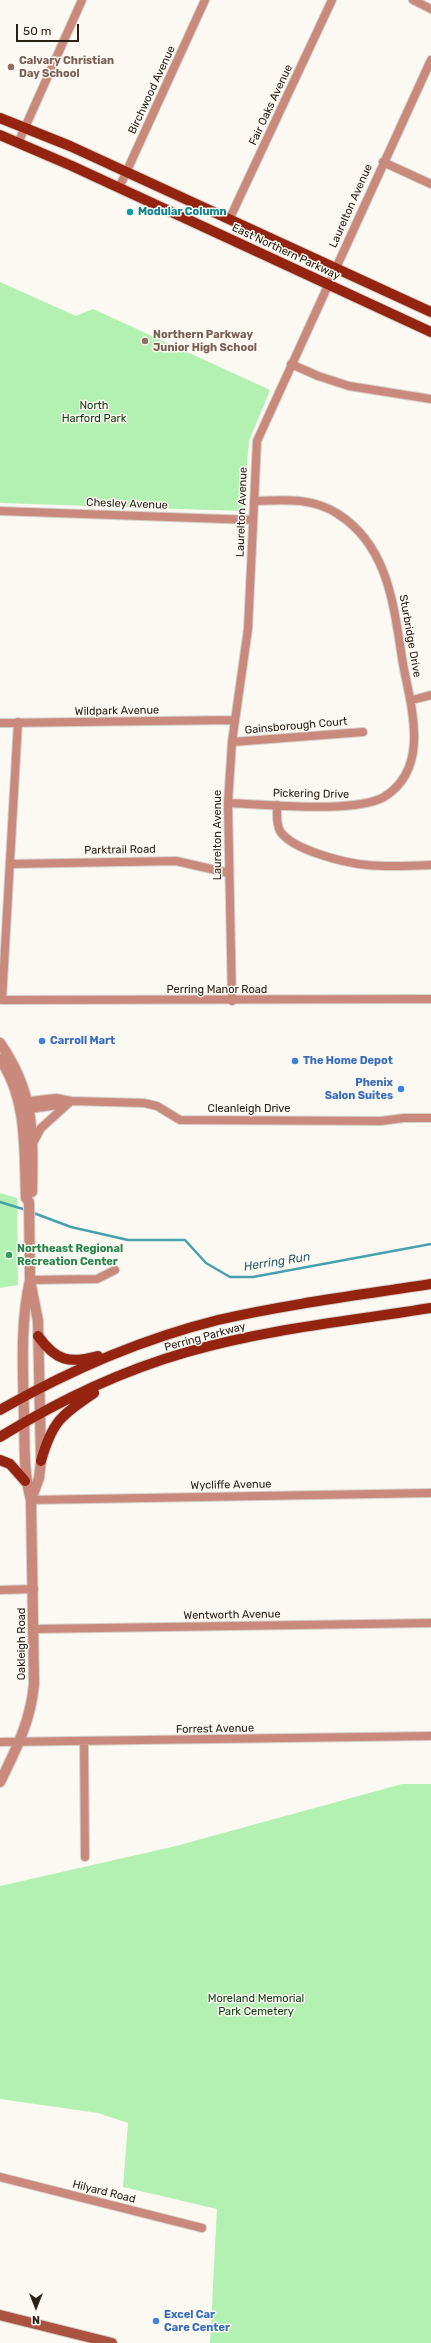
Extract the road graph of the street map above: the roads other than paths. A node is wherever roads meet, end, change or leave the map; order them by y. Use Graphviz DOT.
graph roads {
  1 [pos="82,0"];
  2 [pos="205,0"];
  3 [pos="332,0"];
  4 [pos="412,0"];
  5 [pos="431,9"];
  6 [pos="431,60"];
  7 [pos="0,118"];
  8 [pos="24,126"];
  9 [pos="0,135"];
  10 [pos="18,143"];
  11 [pos="383,162"];
  12 [pos="126,173"];
  13 [pos="431,184"];
  14 [pos="119,188"];
  15 [pos="229,220"];
  16 [pos="335,268"];
  17 [pos="327,284"];
  18 [pos="431,312"];
  19 [pos="431,332"];
  20 [pos="291,364"];
  21 [pos="431,399"];
  22 [pos="254,501"];
  23 [pos="0,511"];
  24 [pos="253,520"];
  25 [pos="431,695"];
  26 [pos="412,700"];
  27 [pos="234,720"];
  28 [pos="0,722"];
  29 [pos="18,722"];
  30 [pos="363,732"];
  31 [pos="232,742"];
  32 [pos="228,802"];
  33 [pos="276,804"];
  34 [pos="10,864"];
  35 [pos="431,865"];
  36 [pos="229,873"];
  37 [pos="431,999"];
  38 [pos="1,1001"];
  39 [pos="232,1001"];
  40 [pos="0,1043"];
  41 [pos="0,1059"];
  42 [pos="72,1101"];
  43 [pos="24,1106"];
  44 [pos="431,1118"];
  45 [pos="33,1143"];
  46 [pos="29,1203"];
  47 [pos="115,1270"];
  48 [pos="30,1280"];
  49 [pos="431,1284"];
  50 [pos="431,1308"];
  51 [pos="38,1336"];
  52 [pos="148,1342"];
  53 [pos="118,1376"];
  54 [pos="39,1388"];
  55 [pos="24,1397"];
  56 [pos="0,1410"];
  57 [pos="40,1414"];
  58 [pos="24,1423"];
  59 [pos="0,1436"];
  60 [pos="0,1460"];
  61 [pos="41,1461"];
  62 [pos="25,1481"];
  63 [pos="431,1493"];
  64 [pos="32,1500"];
  65 [pos="34,1589"];
  66 [pos="0,1590"];
  67 [pos="431,1623"];
  68 [pos="34,1629"];
  69 [pos="431,1736"];
  70 [pos="20,1741"];
  71 [pos="84,1741"];
  72 [pos="0,1742"];
  73 [pos="0,1782"];
  74 [pos="85,1857"];
  75 [pos="0,2177"];
  76 [pos="202,2228"];
  77 [pos="0,2315"];
  78 [pos="112,2343"];
  1 -- 8 [label="street"];
  2 -- 12 [label="street, Birchwood Avenue"];
  3 -- 15 [label="street, Fair Oaks Avenue"];
  4 -- 5 [label="street"];
  6 -- 11 [label="street, Laurelton Avenue"];
  7 -- 8 [label="main road, East Northern Parkway"];
  8 -- 10 [label="street"];
  8 -- 12 [label="main road, East Northern Parkway"];
  9 -- 10 [label="main road, East Northern Parkway"];
  10 -- 14 [label="main road, East Northern Parkway"];
  11 -- 13 [label="street"];
  11 -- 16 [label="street, Laurelton Avenue"];
  12 -- 14 [label="street, Birchwood Avenue"];
  12 -- 15 [label="main road, East Northern Parkway"];
  14 -- 17 [label="main road, East Northern Parkway"];
  15 -- 16 [label="main road, East Northern Parkway"];
  16 -- 17 [label="street, Laurelton Avenue"];
  16 -- 18 [label="main road, East Northern Parkway"];
  17 -- 19 [label="main road, East Northern Parkway"];
  17 -- 20 [label="street, Laurelton Avenue"];
  20 -- 21 [label="street"];
  20 -- 22 [label="street, Laurelton Avenue"];
  22 -- 24 [label="street, Laurelton Avenue"];
  22 -- 26 [label="street, Sturbridge Drive"];
  23 -- 24 [label="street, Chesley Avenue"];
  24 -- 27 [label="street, Laurelton Avenue"];
  25 -- 26 [label="street"];
  26 -- 33 [label="street, Pickering Drive"];
  27 -- 29 [label="street, Wildpark Avenue"];
  27 -- 31 [label="street, Laurelton Avenue"];
  28 -- 29 [label="street, Wildpark Avenue"];
  29 -- 34 [label="street"];
  30 -- 31 [label="street, Gainsborough Court"];
  31 -- 32 [label="street, Laurelton Avenue"];
  32 -- 33 [label="street, Pickering Drive"];
  32 -- 36 [label="street, Laurelton Avenue"];
  33 -- 35 [label="street"];
  34 -- 36 [label="street, Parktrail Road"];
  34 -- 38 [label="street"];
  36 -- 39 [label="street, Laurelton Avenue"];
  37 -- 39 [label="street, Perring Manor Road"];
  38 -- 39 [label="street, Perring Manor Road"];
  40 -- 43 [label="street, Oakleigh Road"];
  41 -- 43 [label="street, Oakleigh Road"];
  42 -- 43 [label="street, Cleanleigh Drive"];
  42 -- 44 [label="street, Cleanleigh Drive"];
  42 -- 45 [label="street"];
  43 -- 45 [label="street, Oakleigh Road"];
  43 -- 46 [label="street, Oakleigh Road"];
  45 -- 46 [label="street, Oakleigh Road"];
  46 -- 48 [label="street, Oakleigh Road"];
  47 -- 48 [label="street"];
  48 -- 51 [label="street, Oakleigh Road"];
  48 -- 55 [label="street, Oakleigh Road"];
  49 -- 52 [label="main road, Perring Parkway"];
  50 -- 53 [label="main road, Perring Parkway"];
  51 -- 52 [label="main road"];
  51 -- 54 [label="street, Oakleigh Road"];
  52 -- 54 [label="main road, Perring Parkway"];
  53 -- 57 [label="main road, Perring Parkway"];
  53 -- 61 [label="main road"];
  54 -- 55 [label="main road, Perring Parkway"];
  54 -- 57 [label="street, Oakleigh Road"];
  55 -- 56 [label="main road, Perring Parkway"];
  55 -- 58 [label="street, Oakleigh Road"];
  57 -- 58 [label="main road, Perring Parkway"];
  57 -- 61 [label="street, Oakleigh Road"];
  58 -- 59 [label="main road, Perring Parkway"];
  58 -- 62 [label="street, Oakleigh Road"];
  60 -- 62 [label="main road"];
  61 -- 64 [label="street, Oakleigh Road"];
  62 -- 64 [label="street, Oakleigh Road"];
  63 -- 64 [label="street, Wycliffe Avenue"];
  64 -- 65 [label="street, Oakleigh Road"];
  65 -- 66 [label="street"];
  65 -- 68 [label="street, Oakleigh Road"];
  67 -- 68 [label="street, Wentworth Avenue"];
  68 -- 70 [label="street, Oakleigh Road"];
  69 -- 71 [label="street, Forrest Avenue"];
  70 -- 71 [label="street, Forrest Avenue"];
  70 -- 72 [label="street, Forrest Avenue"];
  70 -- 73 [label="street, Oakleigh Road"];
  71 -- 74 [label="street"];
  75 -- 76 [label="street, Hilyard Road"];
  77 -- 78 [label="main road"];
}
